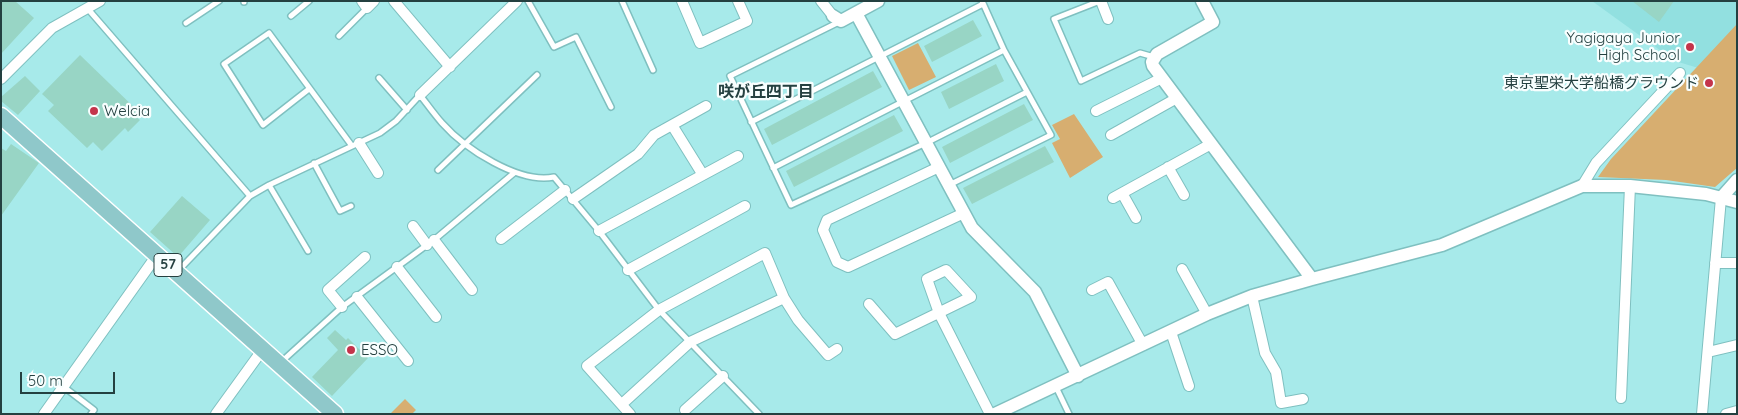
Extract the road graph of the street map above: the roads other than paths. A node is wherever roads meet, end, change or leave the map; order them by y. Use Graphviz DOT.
graph roads {
  1 [pos="100,1"];
  2 [pos="219,1"];
  3 [pos="309,1"];
  4 [pos="394,1"];
  5 [pos="517,1"];
  6 [pos="528,1"];
  7 [pos="622,1"];
  8 [pos="682,1"];
  9 [pos="738,1"];
  10 [pos="821,1"];
  11 [pos="878,1"];
  12 [pos="1101,1"];
  13 [pos="1202,1"];
  14 [pos="983,2"];
  15 [pos="368,3"];
  16 [pos="88,8"];
  17 [pos="856,13"];
  18 [pos="291,16"];
  19 [pos="837,18"];
  20 [pos="1108,19"];
  21 [pos="186,23"];
  22 [pos="339,36"];
  23 [pos="1004,50"];
  24 [pos="880,56"];
  25 [pos="1154,57"];
  26 [pos="450,67"];
  27 [pos="652,70"];
  28 [pos="1680,73"];
  29 [pos="538,75"];
  30 [pos="380,78"];
  31 [pos="1162,78"];
  32 [pos="1,79"];
  33 [pos="309,89"];
  34 [pos="1027,92"];
  35 [pos="420,95"];
  36 [pos="1177,98"];
  37 [pos="904,101"];
  38 [pos="706,106"];
  39 [pos="610,107"];
  40 [pos="407,110"];
  41 [pos="1096,111"];
  42 [pos="3,121"];
  43 [pos="752,122"];
  44 [pos="672,125"];
  45 [pos="1111,135"];
  46 [pos="926,143"];
  47 [pos="356,144"];
  48 [pos="468,144"];
  49 [pos="1211,144"];
  50 [pos="738,156"];
  51 [pos="314,163"];
  52 [pos="774,168"];
  53 [pos="940,168"];
  54 [pos="1168,168"];
  55 [pos="438,170"];
  56 [pos="378,173"];
  57 [pos="514,173"];
  58 [pos="703,175"];
  59 [pos="1737,180"];
  60 [pos="270,185"];
  61 [pos="949,185"];
  62 [pos="1582,186"];
  63 [pos="1630,186"];
  64 [pos="565,190"];
  65 [pos="1184,195"];
  66 [pos="250,196"];
  67 [pos="1720,198"];
  68 [pos="573,199"];
  69 [pos="1737,202"];
  70 [pos="351,206"];
  71 [pos="745,206"];
  72 [pos="964,213"];
  73 [pos="1136,218"];
  74 [pos="413,226"];
  75 [pos="599,231"];
  76 [pos="502,240"];
  77 [pos="430,243"];
  78 [pos="308,251"];
  79 [pos="157,255"];
  80 [pos="364,257"];
  81 [pos="1715,263"];
  82 [pos="1737,263"];
  83 [pos="397,267"];
  84 [pos="1182,269"];
  85 [pos="628,270"];
  86 [pos="176,272"];
  87 [pos="1312,279"];
  88 [pos="472,290"];
  89 [pos="1092,290"];
  90 [pos="1252,296"];
  91 [pos="357,297"];
  92 [pos="784,298"];
  93 [pos="869,304"];
  94 [pos="342,307"];
  95 [pos="659,310"];
  96 [pos="939,313"];
  97 [pos="1207,314"];
  98 [pos="436,316"];
  99 [pos="1171,332"];
  100 [pos="690,342"];
  101 [pos="1737,344"];
  102 [pos="1143,345"];
  103 [pos="263,349"];
  104 [pos="837,349"];
  105 [pos="1708,352"];
  106 [pos="408,360"];
  107 [pos="279,364"];
  108 [pos="723,376"];
  109 [pos="1078,376"];
  110 [pos="1056,386"];
  111 [pos="1189,386"];
  112 [pos="63,387"];
  113 [pos="1621,398"];
  114 [pos="1303,399"];
  115 [pos="622,404"];
  116 [pos="685,410"];
  117 [pos="1737,411"];
  118 [pos="44,414"];
  119 [pos="91,414"];
  120 [pos="216,414"];
  121 [pos="335,414"];
  122 [pos="630,414"];
  123 [pos="759,414"];
  124 [pos="990,414"];
  125 [pos="995,414"];
  126 [pos="1069,414"];
  127 [pos="1702,414"];
  128 [pos="1726,414"];
  1 -- 16 [label="street"];
  2 -- 21 [label="lane"];
  3 -- 18 [label="lane"];
  4 -- 26 [label="street"];
  5 -- 26 [label="street"];
  6 -- 39 [label="lane"];
  7 -- 27 [label="lane"];
  8 -- 9 [label="street"];
  10 -- 19 [label="street"];
  11 -- 17 [label="street"];
  12 -- 20 [label="street"];
  12 -- 25 [label="lane"];
  13 -- 25 [label="street"];
  14 -- 23 [label="lane"];
  14 -- 24 [label="lane"];
  15 -- 22 [label="lane"];
  16 -- 32 [label="street"];
  16 -- 66 [label="lane"];
  17 -- 19 [label="street"];
  17 -- 24 [label="street"];
  19 -- 43 [label="lane"];
  23 -- 34 [label="lane"];
  23 -- 37 [label="lane"];
  24 -- 37 [label="street"];
  24 -- 43 [label="lane"];
  25 -- 31 [label="street"];
  26 -- 35 [label="street"];
  28 -- 62 [label="street"];
  29 -- 48 [label="lane"];
  30 -- 40 [label="lane"];
  31 -- 36 [label="street"];
  31 -- 41 [label="street"];
  33 -- 33 [label="lane"];
  33 -- 47 [label="lane"];
  34 -- 46 [label="lane"];
  34 -- 61 [label="lane"];
  35 -- 40 [label="lane"];
  35 -- 48 [label="lane"];
  36 -- 45 [label="street"];
  36 -- 49 [label="street"];
  37 -- 46 [label="street"];
  37 -- 52 [label="lane"];
  38 -- 44 [label="street"];
  40 -- 47 [label="lane"];
  42 -- 79 [label="main road, 57"];
  43 -- 52 [label="lane"];
  44 -- 58 [label="street"];
  44 -- 68 [label="street"];
  46 -- 52 [label="lane"];
  46 -- 53 [label="street"];
  47 -- 51 [label="lane"];
  47 -- 56 [label="street"];
  48 -- 55 [label="lane"];
  48 -- 57 [label="lane"];
  49 -- 54 [label="street"];
  49 -- 87 [label="street"];
  50 -- 58 [label="street"];
  51 -- 60 [label="lane"];
  51 -- 70 [label="lane"];
  53 -- 61 [label="street"];
  53 -- 72 [label="street"];
  54 -- 65 [label="street"];
  54 -- 73 [label="street"];
  57 -- 64 [label="lane"];
  57 -- 77 [label="lane"];
  58 -- 75 [label="street"];
  59 -- 67 [label="street"];
  60 -- 66 [label="lane"];
  60 -- 78 [label="lane"];
  61 -- 72 [label="street"];
  62 -- 63 [label="street"];
  62 -- 87 [label="street"];
  63 -- 67 [label="street"];
  63 -- 113 [label="street"];
  64 -- 68 [label="lane"];
  64 -- 76 [label="street"];
  66 -- 86 [label="lane"];
  67 -- 69 [label="street"];
  67 -- 81 [label="street"];
  68 -- 75 [label="lane"];
  71 -- 85 [label="street"];
  72 -- 109 [label="street"];
  74 -- 77 [label="street"];
  75 -- 85 [label="lane"];
  77 -- 83 [label="lane"];
  77 -- 88 [label="street"];
  79 -- 86 [label="main road, 57"];
  79 -- 112 [label="street"];
  80 -- 94 [label="street"];
  81 -- 82 [label="street"];
  81 -- 105 [label="street"];
  83 -- 91 [label="lane"];
  83 -- 98 [label="street"];
  84 -- 97 [label="street"];
  85 -- 95 [label="lane"];
  86 -- 103 [label="main road, 57"];
  87 -- 90 [label="street"];
  89 -- 102 [label="street"];
  90 -- 97 [label="street"];
  90 -- 114 [label="street"];
  91 -- 94 [label="lane"];
  91 -- 106 [label="street"];
  92 -- 95 [label="street"];
  92 -- 100 [label="street"];
  92 -- 104 [label="street"];
  93 -- 96 [label="street"];
  94 -- 107 [label="lane"];
  95 -- 100 [label="lane"];
  95 -- 115 [label="street"];
  96 -- 96 [label="street"];
  96 -- 124 [label="street"];
  97 -- 99 [label="street"];
  99 -- 102 [label="street"];
  99 -- 111 [label="street"];
  100 -- 108 [label="lane"];
  100 -- 115 [label="street"];
  101 -- 105 [label="street"];
  102 -- 109 [label="street"];
  103 -- 107 [label="main road, 57"];
  103 -- 120 [label="street"];
  105 -- 127 [label="street"];
  107 -- 121 [label="main road, 57"];
  108 -- 116 [label="street"];
  108 -- 123 [label="lane"];
  109 -- 110 [label="street"];
  110 -- 125 [label="street"];
  110 -- 126 [label="lane"];
  112 -- 118 [label="street"];
  112 -- 119 [label="lane"];
  115 -- 122 [label="street"];
  117 -- 128 [label="street"];
}
